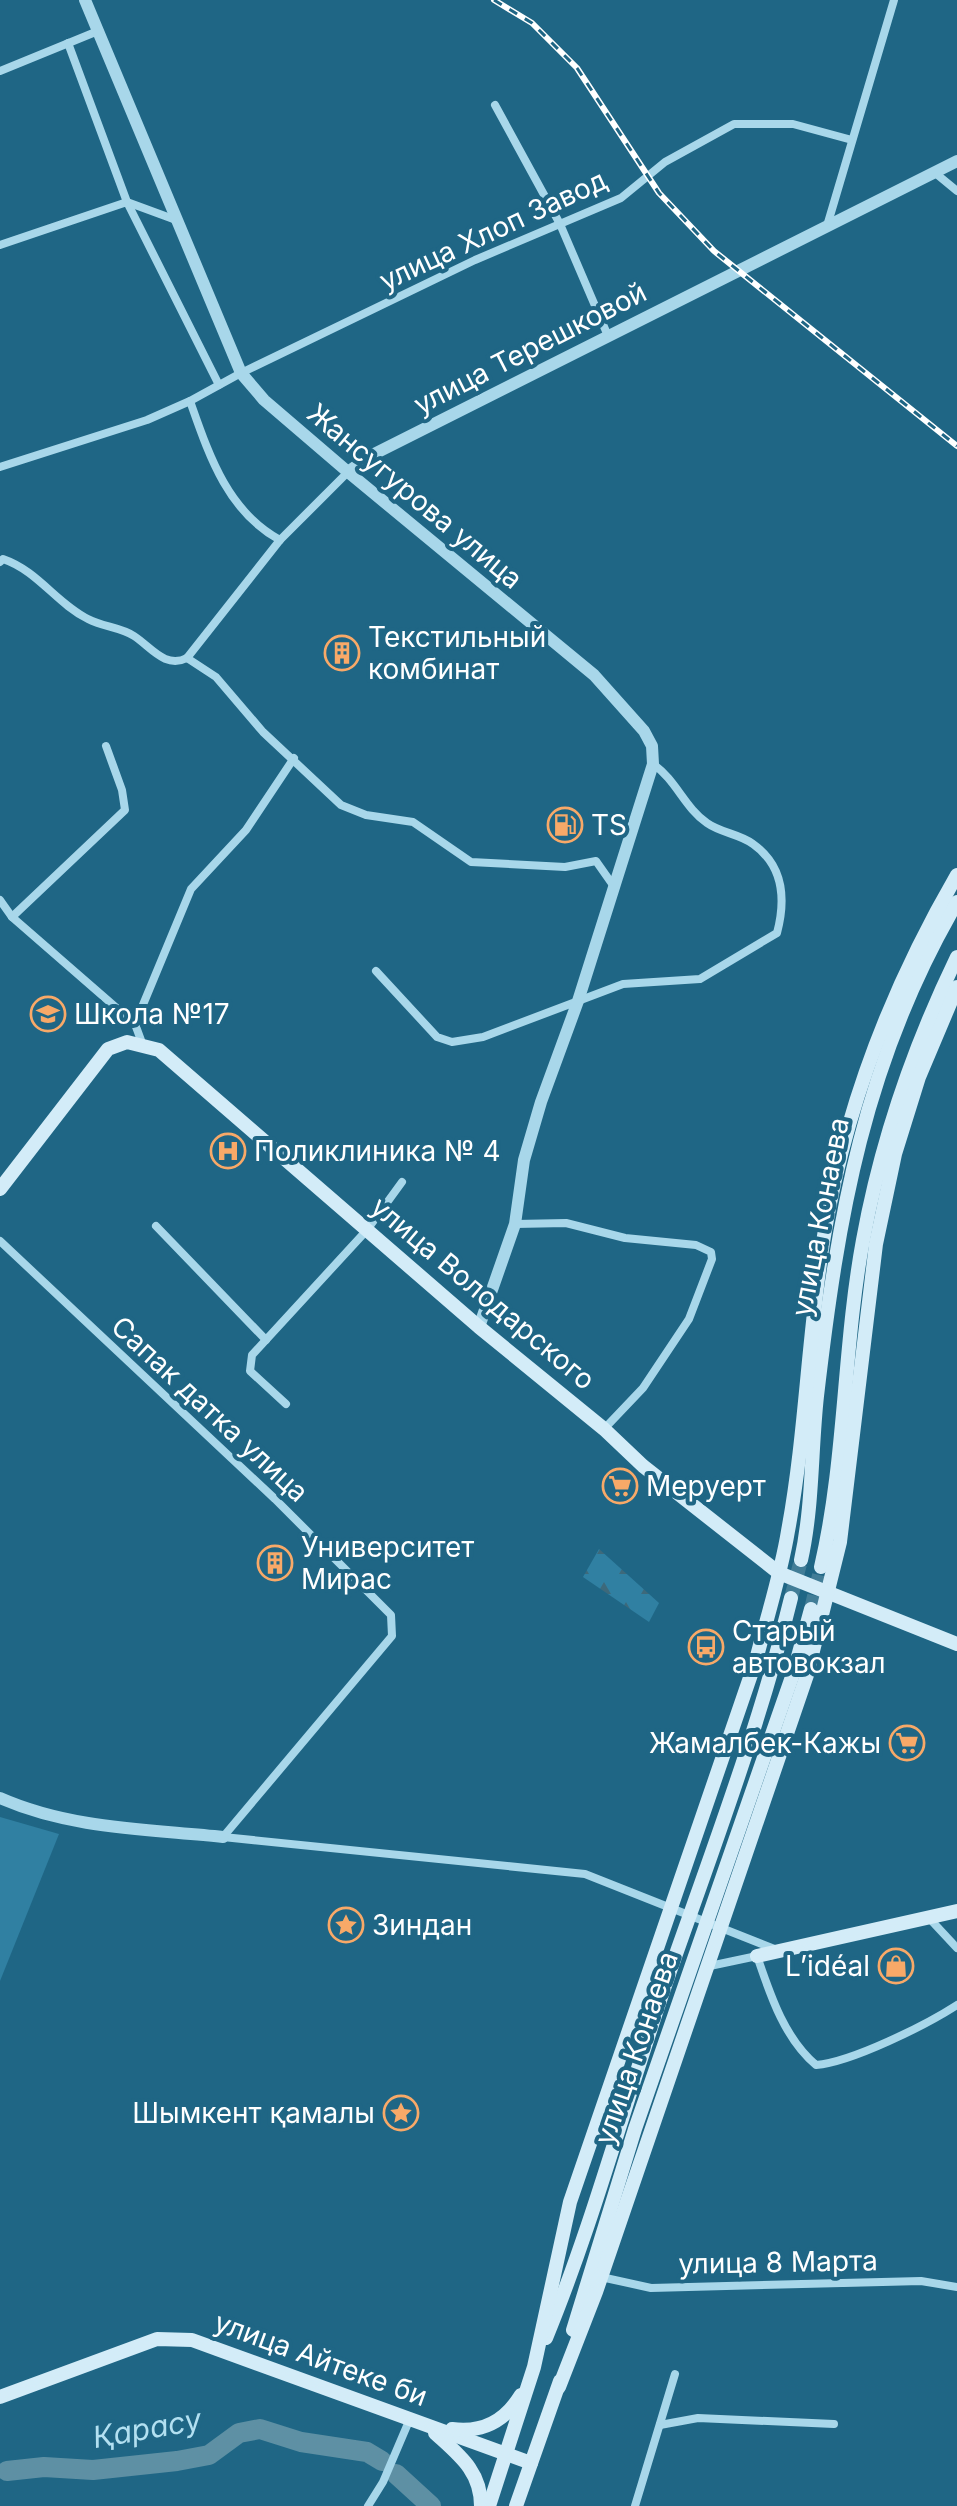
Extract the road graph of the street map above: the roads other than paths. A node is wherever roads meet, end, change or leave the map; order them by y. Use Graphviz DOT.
graph roads {
  1 [pos="85,0"];
  2 [pos="894,0"];
  3 [pos="98,31"];
  4 [pos="68,43"];
  5 [pos="0,71"];
  6 [pos="495,105"];
  7 [pos="852,140"];
  8 [pos="957,161"];
  9 [pos="934,172"];
  10 [pos="957,191"];
  11 [pos="127,202"];
  12 [pos="176,220"];
  13 [pos="560,224"];
  14 [pos="826,227"];
  15 [pos="0,245"];
  16 [pos="608,336"];
  17 [pos="241,373"];
  18 [pos="219,385"];
  19 [pos="190,401"];
  20 [pos="0,467"];
  21 [pos="348,472"];
  22 [pos="280,540"];
  23 [pos="0,562"];
  24 [pos="187,658"];
  25 [pos="106,746"];
  26 [pos="294,758"];
  27 [pos="653,764"];
  28 [pos="957,875"];
  29 [pos="615,888"];
  30 [pos="0,900"];
  31 [pos="957,902"];
  32 [pos="12,917"];
  33 [pos="957,957"];
  34 [pos="376,971"];
  35 [pos="957,987"];
  36 [pos="578,1001"];
  37 [pos="135,1024"];
  38 [pos="142,1043"];
  39 [pos="402,1182"];
  40 [pos="0,1189"];
  41 [pos="515,1224"];
  42 [pos="156,1226"];
  43 [pos="367,1230"];
  44 [pos="0,1241"];
  45 [pos="479,1327"];
  46 [pos="266,1340"];
  47 [pos="286,1404"];
  48 [pos="604,1429"];
  49 [pos="801,1560"];
  50 [pos="821,1567"];
  51 [pos="779,1573"];
  52 [pos="828,1595"];
  53 [pos="791,1598"];
  54 [pos="811,1609"];
  55 [pos="957,1644"];
  56 [pos="0,1798"];
  57 [pos="223,1837"];
  58 [pos="669,1907"];
  59 [pos="957,1911"];
  60 [pos="691,1915"];
  61 [pos="928,1918"];
  62 [pos="712,1924"];
  63 [pos="957,1948"];
  64 [pos="779,1951"];
  65 [pos="757,1956"];
  66 [pos="704,1967"];
  67 [pos="957,2005"];
  68 [pos="601,2277"];
  69 [pos="957,2287"];
  70 [pos="532,2374"];
  71 [pos="675,2374"];
  72 [pos="559,2387"];
  73 [pos="0,2397"];
  74 [pos="409,2421"];
  75 [pos="834,2424"];
  76 [pos="660,2425"];
  77 [pos="429,2427"];
  78 [pos="506,2454"];
  79 [pos="531,2463"];
  80 [pos="368,2506"];
  81 [pos="481,2506"];
  82 [pos="489,2506"];
  83 [pos="516,2506"];
  84 [pos="635,2506"];
  1 -- 3 [label="street, Жансугурова улица"];
  2 -- 7 [label="street"];
  3 -- 4 [label="street"];
  3 -- 12 [label="street, Жансугурова улица"];
  4 -- 5 [label="street"];
  4 -- 11 [label="street"];
  6 -- 13 [label="street"];
  7 -- 13 [label="street, улица Хлоп Завод"];
  7 -- 14 [label="street"];
  8 -- 9 [label="street, улица Терешковой"];
  9 -- 10 [label="street"];
  9 -- 14 [label="street, улица Терешковой"];
  11 -- 12 [label="street"];
  11 -- 15 [label="street"];
  11 -- 18 [label="street"];
  12 -- 17 [label="street, Жансугурова улица"];
  13 -- 16 [label="street"];
  13 -- 17 [label="street, улица Хлоп Завод"];
  14 -- 16 [label="street, улица Терешковой"];
  16 -- 21 [label="street, улица Терешковой"];
  17 -- 18 [label="street, улица Хлоп Завод"];
  17 -- 21 [label="street, Жансугурова улица"];
  18 -- 19 [label="street, улица Хлоп Завод"];
  19 -- 20 [label="street, улица Хлоп Завод"];
  19 -- 22 [label="street"];
  21 -- 22 [label="street, улица Терешковой"];
  21 -- 27 [label="street, Жансугурова улица"];
  22 -- 24 [label="street, улица Терешковой"];
  23 -- 24 [label="street"];
  24 -- 26 [label="street"];
  25 -- 32 [label="street"];
  26 -- 29 [label="street"];
  26 -- 37 [label="street"];
  27 -- 29 [label="street"];
  27 -- 36 [label="street"];
  28 -- 51 [label="main road, улица Конаева"];
  29 -- 36 [label="street"];
  30 -- 32 [label="street"];
  31 -- 49 [label="main road, улица Конаева"];
  32 -- 37 [label="street"];
  33 -- 50 [label="main road, улица Конаева"];
  34 -- 36 [label="street"];
  35 -- 52 [label="main road"];
  36 -- 41 [label="street"];
  37 -- 38 [label="street"];
  38 -- 40 [label="main road"];
  38 -- 43 [label="main road, улица Володарского"];
  39 -- 43 [label="street"];
  41 -- 45 [label="street"];
  41 -- 48 [label="street"];
  42 -- 46 [label="street"];
  43 -- 45 [label="main road, улица Володарского"];
  43 -- 46 [label="street"];
  44 -- 57 [label="street, Сапак датка улица"];
  45 -- 48 [label="main road, улица Володарского"];
  46 -- 47 [label="street"];
  48 -- 51 [label="main road, улица Володарского"];
  51 -- 52 [label="main road, улица Володарского"];
  51 -- 58 [label="main road, улица Конаева"];
  52 -- 55 [label="main road, улица Володарского"];
  52 -- 62 [label="main road"];
  53 -- 60 [label="main road, улица Конаева"];
  54 -- 62 [label="main road, улица Конаева"];
  56 -- 57 [label="street"];
  57 -- 58 [label="street"];
  58 -- 60 [label="street"];
  58 -- 70 [label="main road, улица Конаева"];
  59 -- 61 [label="main road"];
  60 -- 62 [label="street"];
  60 -- 70 [label="main road, улица Конаева"];
  61 -- 63 [label="street"];
  61 -- 64 [label="main road"];
  62 -- 64 [label="street"];
  62 -- 66 [label="main road"];
  62 -- 72 [label="main road, улица Конаева"];
  64 -- 65 [label="main road"];
  65 -- 66 [label="street"];
  65 -- 67 [label="street"];
  66 -- 68 [label="main road"];
  68 -- 69 [label="street, улица 8 Марта"];
  68 -- 72 [label="main road"];
  70 -- 77 [label="main road"];
  70 -- 78 [label="main road, улица Конаева"];
  71 -- 76 [label="street"];
  72 -- 79 [label="main road, улица Конаева"];
  73 -- 74 [label="main road, улица Айтеке би"];
  74 -- 77 [label="main road, улица Айтеке би"];
  74 -- 80 [label="street"];
  75 -- 76 [label="street"];
  76 -- 84 [label="street"];
  77 -- 78 [label="main road, улица Айтеке би"];
  77 -- 81 [label="main road"];
  78 -- 79 [label="main road, улица Айтеке би"];
  78 -- 82 [label="main road, улица Конаева"];
  79 -- 83 [label="main road, улица Конаева"];
}
